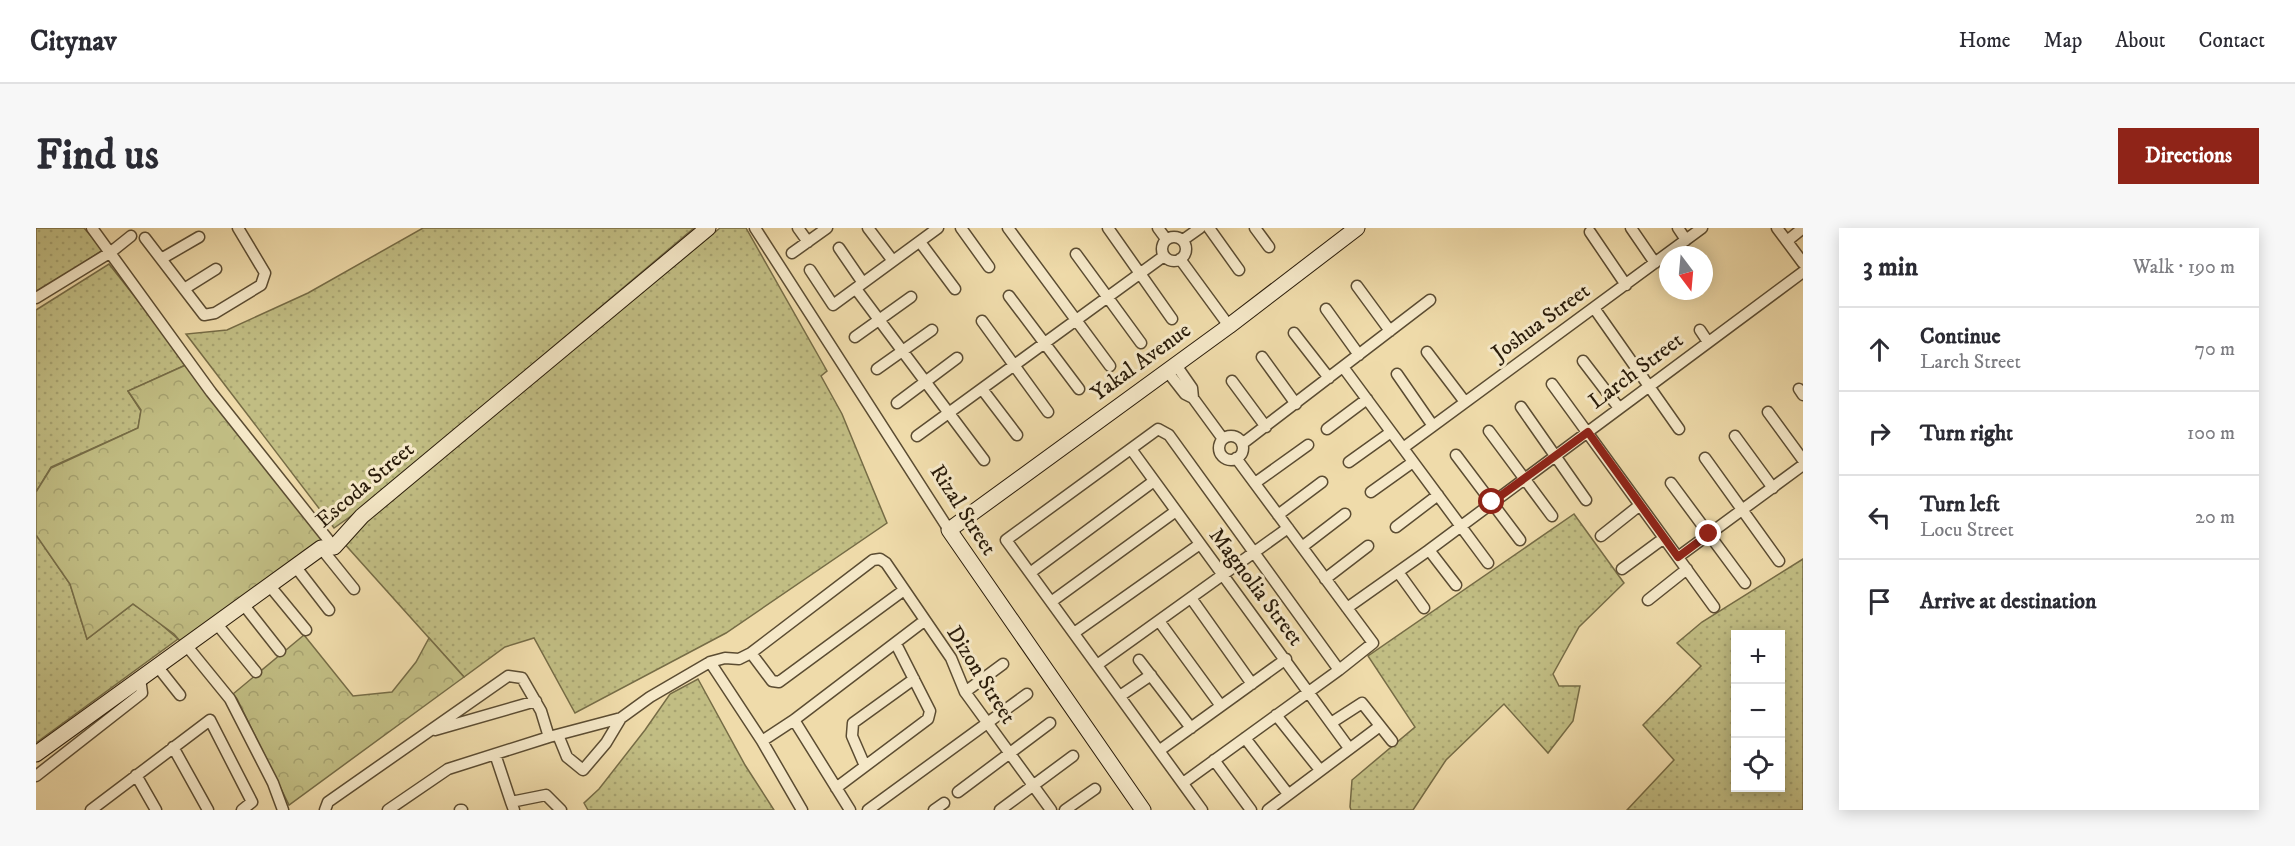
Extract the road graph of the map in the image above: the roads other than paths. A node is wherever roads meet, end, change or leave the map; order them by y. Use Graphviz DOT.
graph roads {
  1 [pos="92,228"];
  2 [pos="238,228"];
  3 [pos="708,228"];
  4 [pos="755,228"];
  5 [pos="798,228"];
  6 [pos="827,228"];
  7 [pos="868,228"];
  8 [pos="938,228"];
  9 [pos="961,228"];
  10 [pos="1008,228"];
  11 [pos="1108,228"];
  12 [pos="1158,228"];
  13 [pos="1200,228"];
  14 [pos="1209,228"];
  15 [pos="1255,228"];
  16 [pos="1358,228"];
  17 [pos="1631,228"];
  18 [pos="1678,228"];
  19 [pos="1702,228"];
  20 [pos="1777,228"];
  21 [pos="1803,228"];
  22 [pos="130,232"];
  23 [pos="1590,232"];
  24 [pos="147,233"];
  25 [pos="921,236"];
  26 [pos="199,237"];
  27 [pos="1166,239"];
  28 [pos="1183,240"];
  29 [pos="1686,240"];
  30 [pos="1787,241"];
  31 [pos="807,242"];
  32 [pos="1269,247"];
  33 [pos="839,248"];
  34 [pos="111,252"];
  35 [pos="792,253"];
  36 [pos="1076,254"];
  37 [pos="1164,256"];
  38 [pos="161,259"];
  39 [pos="1180,259"];
  40 [pos="893,261"];
  41 [pos="1655,263"];
  42 [pos="1803,263"];
  43 [pos="989,267"];
  44 [pos="216,269"];
  45 [pos="810,270"];
  46 [pos="1239,270"];
  47 [pos="1803,272"];
  48 [pos="1140,273"];
  49 [pos="1626,285"];
  50 [pos="860,286"];
  51 [pos="1357,286"];
  52 [pos="184,289"];
  53 [pos="956,289"];
  54 [pos="1009,296"];
  55 [pos="910,297"];
  56 [pos="1108,297"];
  57 [pos="36,298"];
  58 [pos="1430,300"];
  59 [pos="1594,308"];
  60 [pos="1326,309"];
  61 [pos="1172,319"];
  62 [pos="1076,320"];
  63 [pos="878,321"];
  64 [pos="982,321"];
  65 [pos="1229,326"];
  66 [pos="932,330"];
  67 [pos="1700,330"];
  68 [pos="1390,331"];
  69 [pos="1294,333"];
  70 [pos="855,337"];
  71 [pos="1708,342"];
  72 [pos="1044,343"];
  73 [pos="1141,343"];
  74 [pos="902,352"];
  75 [pos="1427,352"];
  76 [pos="1359,355"];
  77 [pos="1262,357"];
  78 [pos="957,358"];
  79 [pos="1583,361"];
  80 [pos="1014,366"];
  81 [pos="1110,366"];
  82 [pos="1343,367"];
  83 [pos="1171,368"];
  84 [pos="877,369"];
  85 [pos="1397,374"];
  86 [pos="1329,378"];
  87 [pos="1232,381"];
  88 [pos="925,382"];
  89 [pos="1552,384"];
  90 [pos="1648,387"];
  91 [pos="982,389"];
  92 [pos="1079,389"];
  93 [pos="1367,399"];
  94 [pos="1465,402"];
  95 [pos="897,403"];
  96 [pos="1296,404"];
  97 [pos="1521,407"];
  98 [pos="1619,408"];
  99 [pos="1048,412"];
  100 [pos="1768,412"];
  101 [pos="949,413"];
  102 [pos="1433,426"];
  103 [pos="1266,427"];
  104 [pos="1327,429"];
  105 [pos="1679,429"];
  106 [pos="1489,431"];
  107 [pos="1391,432"];
  108 [pos="1588,432"];
  109 [pos="1017,435"];
  110 [pos="917,436"];
  111 [pos="1735,436"];
  112 [pos="1222,439"];
  113 [pos="1242,444"];
  114 [pos="1308,445"];
  115 [pos="1403,448"];
  116 [pos="1131,449"];
  117 [pos="1456,455"];
  118 [pos="1554,456"];
  119 [pos="1236,458"];
  120 [pos="1705,458"];
  121 [pos="984,460"];
  122 [pos="1803,460"];
  123 [pos="1349,462"];
  124 [pos="1413,462"];
  125 [pos="1803,465"];
  126 [pos="1525,478"];
  127 [pos="1154,480"];
  128 [pos="1322,482"];
  129 [pos="1255,483"];
  130 [pos="1671,483"];
  131 [pos="1773,488"];
  132 [pos="1371,492"];
  133 [pos="1438,495"];
  134 [pos="1586,500"];
  135 [pos="1492,502"];
  136 [pos="1640,505"];
  137 [pos="1742,510"];
  138 [pos="1176,511"];
  139 [pos="1345,514"];
  140 [pos="1278,515"];
  141 [pos="1552,516"];
  142 [pos="1461,526"];
  143 [pos="1396,527"];
  144 [pos="1288,528"];
  145 [pos="949,530"];
  146 [pos="1709,534"];
  147 [pos="1601,536"];
  148 [pos="1664,538"];
  149 [pos="1520,540"];
  150 [pos="1200,544"];
  151 [pos="1368,546"];
  152 [pos="1302,547"];
  153 [pos="327,548"];
  154 [pos="1429,550"];
  155 [pos="1254,552"];
  156 [pos="1678,557"];
  157 [pos="1779,561"];
  158 [pos="1488,563"];
  159 [pos="295,566"];
  160 [pos="1622,569"];
  161 [pos="1687,569"];
  162 [pos="1398,572"];
  163 [pos="1030,573"];
  164 [pos="1222,575"];
  165 [pos="1325,579"];
  166 [pos="1745,583"];
  167 [pos="269,585"];
  168 [pos="1456,585"];
  169 [pos="354,590"];
  170 [pos="904,590"];
  171 [pos="1191,598"];
  172 [pos="1648,600"];
  173 [pos="1052,602"];
  174 [pos="243,604"];
  175 [pos="1714,607"];
  176 [pos="1347,608"];
  177 [pos="1424,608"];
  178 [pos="330,610"];
  179 [pos="924,621"];
  180 [pos="1159,621"];
  181 [pos="216,623"];
  182 [pos="306,630"];
  183 [pos="1074,633"];
  184 [pos="896,644"];
  185 [pos="186,645"];
  186 [pos="280,651"];
  187 [pos="751,653"];
  188 [pos="1286,659"];
  189 [pos="1139,660"];
  190 [pos="710,662"];
  191 [pos="1003,664"];
  192 [pos="1097,665"];
  193 [pos="157,666"];
  194 [pos="1339,670"];
  195 [pos="256,672"];
  196 [pos="1151,675"];
  197 [pos="140,678"];
  198 [pos="914,679"];
  199 [pos="1252,684"];
  200 [pos="1309,691"];
  201 [pos="965,692"];
  202 [pos="1027,694"];
  203 [pos="180,695"];
  204 [pos="1120,696"];
  205 [pos="536,701"];
  206 [pos="1221,706"];
  207 [pos="1276,715"];
  208 [pos="621,718"];
  209 [pos="794,720"];
  210 [pos="986,723"];
  211 [pos="1050,723"];
  212 [pos="1331,723"];
  213 [pos="1380,726"];
  214 [pos="1191,728"];
  215 [pos="426,732"];
  216 [pos="554,736"];
  217 [pos="1245,738"];
  218 [pos="762,741"];
  219 [pos="1392,741"];
  220 [pos="173,747"];
  221 [pos="1349,748"];
  222 [pos="1160,750"];
  223 [pos="1008,753"];
  224 [pos="36,754"];
  225 [pos="495,754"];
  226 [pos="1073,756"];
  227 [pos="1214,760"];
  228 [pos="865,766"];
  229 [pos="1320,771"];
  230 [pos="36,776"];
  231 [pos="136,776"];
  232 [pos="1183,783"];
  233 [pos="1033,786"];
  234 [pos="836,788"];
  235 [pos="1095,789"];
  236 [pos="958,792"];
  237 [pos="1288,794"];
  238 [pos="105,799"];
  239 [pos="944,803"];
  240 [pos="512,806"];
  241 [pos="1139,809"];
  242 [pos="91,810"];
  243 [pos="111,810"];
  244 [pos="156,810"];
  245 [pos="208,810"];
  246 [pos="242,810"];
  247 [pos="284,810"];
  248 [pos="325,810"];
  249 [pos="388,810"];
  250 [pos="561,810"];
  251 [pos="802,810"];
  252 [pos="850,810"];
  253 [pos="868,810"];
  254 [pos="934,810"];
  255 [pos="1000,810"];
  256 [pos="1051,810"];
  257 [pos="1065,810"];
  258 [pos="1202,810"];
  259 [pos="1251,810"];
  260 [pos="1268,810"];
  1 -- 34 [label="street"];
  2 -- 52 [label="street"];
  3 -- 153 [label="street, Escoda Street"];
  4 -- 145 [label="street, Rizal Street"];
  5 -- 31 [label="street"];
  6 -- 31 [label="street"];
  7 -- 40 [label="street"];
  8 -- 25 [label="street"];
  9 -- 43 [label="street"];
  10 -- 62 [label="street"];
  11 -- 48 [label="street"];
  12 -- 27 [label="street"];
  13 -- 28 [label="street"];
  14 -- 46 [label="street"];
  15 -- 32 [label="street"];
  16 -- 65 [label="street, Yakal Avenue"];
  17 -- 41 [label="street"];
  18 -- 29 [label="street"];
  19 -- 29 [label="street, Joshua Street"];
  20 -- 30 [label="street"];
  21 -- 30 [label="street"];
  22 -- 24 [label="street"];
  22 -- 34 [label="street"];
  23 -- 49 [label="street"];
  24 -- 38 [label="street"];
  25 -- 40 [label="street"];
  25 -- 53 [label="street"];
  26 -- 38 [label="street"];
  27 -- 28 [label="street"];
  27 -- 37 [label="street"];
  28 -- 39 [label="street"];
  29 -- 41 [label="street, Joshua Street"];
  30 -- 42 [label="street"];
  31 -- 35 [label="street"];
  33 -- 50 [label="street"];
  34 -- 57 [label="street"];
  34 -- 153 [label="street"];
  36 -- 56 [label="street"];
  37 -- 39 [label="street"];
  37 -- 48 [label="street"];
  38 -- 52 [label="street"];
  39 -- 65 [label="street"];
  40 -- 50 [label="street"];
  41 -- 49 [label="street, Joshua Street"];
  44 -- 52 [label="street"];
  45 -- 50 [label="street"];
  47 -- 71 [label="street, Larch Street"];
  48 -- 56 [label="street"];
  48 -- 61 [label="street"];
  49 -- 59 [label="street, Joshua Street"];
  50 -- 63 [label="street"];
  51 -- 68 [label="street"];
  54 -- 72 [label="street"];
  55 -- 63 [label="street"];
  56 -- 62 [label="street"];
  56 -- 73 [label="street"];
  58 -- 68 [label="street"];
  59 -- 90 [label="street"];
  59 -- 94 [label="street, Joshua Street"];
  60 -- 76 [label="street"];
  62 -- 72 [label="street"];
  62 -- 81 [label="street"];
  63 -- 70 [label="street"];
  63 -- 74 [label="street"];
  64 -- 80 [label="street"];
  65 -- 83 [label="street, Yakal Avenue"];
  66 -- 74 [label="street"];
  67 -- 71 [label="street"];
  68 -- 76 [label="street"];
  69 -- 86 [label="street"];
  71 -- 90 [label="street, Larch Street"];
  72 -- 80 [label="street"];
  72 -- 92 [label="street"];
  74 -- 84 [label="street"];
  74 -- 88 [label="street"];
  75 -- 94 [label="street"];
  76 -- 82 [label="street"];
  77 -- 96 [label="street"];
  78 -- 88 [label="street"];
  79 -- 98 [label="street"];
  80 -- 91 [label="street"];
  80 -- 99 [label="street"];
  82 -- 86 [label="street"];
  82 -- 93 [label="street"];
  83 -- 112 [label="street"];
  83 -- 145 [label="street, Yakal Avenue"];
  85 -- 102 [label="street"];
  86 -- 96 [label="street"];
  87 -- 103 [label="street"];
  88 -- 95 [label="street"];
  88 -- 101 [label="street"];
  89 -- 108 [label="street"];
  90 -- 98 [label="street, Larch Street"];
  90 -- 105 [label="street"];
  91 -- 101 [label="street"];
  91 -- 109 [label="street"];
  93 -- 104 [label="street"];
  93 -- 107 [label="street"];
  94 -- 102 [label="street, Joshua Street"];
  96 -- 103 [label="street"];
  97 -- 118 [label="street"];
  98 -- 108 [label="street, Larch Street"];
  100 -- 122 [label="street"];
  101 -- 110 [label="street"];
  101 -- 121 [label="street"];
  102 -- 115 [label="street, Joshua Street"];
  103 -- 113 [label="street"];
  106 -- 126 [label="street"];
  107 -- 115 [label="street"];
  107 -- 123 [label="street"];
  108 -- 118 [label="street, Larch Street"];
  108 -- 136 [label="street"];
  111 -- 131 [label="street"];
  112 -- 113 [label="street"];
  112 -- 119 [label="street"];
  113 -- 119 [label="street"];
  114 -- 129 [label="street"];
  115 -- 124 [label="street"];
  116 -- 127 [label="street, Magnolia Street"];
  116 -- 155 [label="street"];
  116 -- 163 [label="street"];
  117 -- 135 [label="street"];
  118 -- 126 [label="street, Larch Street"];
  118 -- 134 [label="street"];
  119 -- 129 [label="street"];
  120 -- 137 [label="street"];
  124 -- 132 [label="street"];
  124 -- 133 [label="street"];
  125 -- 131 [label="street"];
  126 -- 135 [label="street, Larch Street"];
  126 -- 141 [label="street"];
  127 -- 138 [label="street, Magnolia Street"];
  127 -- 163 [label="street"];
  128 -- 140 [label="street"];
  129 -- 140 [label="street"];
  130 -- 146 [label="street"];
  131 -- 137 [label="street"];
  133 -- 142 [label="street"];
  133 -- 143 [label="street"];
  135 -- 142 [label="street, Larch Street"];
  135 -- 149 [label="street"];
  136 -- 147 [label="street"];
  136 -- 148 [label="street"];
  137 -- 146 [label="street"];
  137 -- 157 [label="street"];
  138 -- 150 [label="street, Magnolia Street"];
  138 -- 173 [label="street"];
  139 -- 152 [label="street"];
  140 -- 144 [label="street"];
  142 -- 154 [label="street, Larch Street"];
  142 -- 158 [label="street"];
  144 -- 152 [label="street"];
  144 -- 155 [label="street"];
  145 -- 241 [label="street, Rizal Street"];
  146 -- 156 [label="street"];
  146 -- 166 [label="street"];
  148 -- 156 [label="street"];
  148 -- 160 [label="street"];
  150 -- 164 [label="street, Magnolia Street"];
  150 -- 183 [label="street"];
  151 -- 165 [label="street"];
  152 -- 165 [label="street"];
  153 -- 159 [label="street, Escoda Street"];
  153 -- 169 [label="street"];
  154 -- 162 [label="street, Larch Street"];
  154 -- 168 [label="street"];
  155 -- 164 [label="street"];
  155 -- 194 [label="street"];
  156 -- 161 [label="street"];
  159 -- 167 [label="street, Escoda Street"];
  159 -- 178 [label="street"];
  161 -- 172 [label="street"];
  161 -- 175 [label="street"];
  162 -- 176 [label="street, Larch Street"];
  162 -- 177 [label="street"];
  163 -- 173 [label="street"];
  164 -- 171 [label="street"];
  164 -- 188 [label="street, Magnolia Street"];
  165 -- 176 [label="street"];
  167 -- 174 [label="street, Escoda Street"];
  167 -- 182 [label="street"];
  170 -- 179 [label="street, Dizon Street"];
  170 -- 187 [label="street"];
  170 -- 187 [label="street, Dizon Street"];
  171 -- 180 [label="street"];
  171 -- 199 [label="street"];
  173 -- 183 [label="street"];
  174 -- 181 [label="street, Escoda Street"];
  174 -- 186 [label="street"];
  176 -- 194 [label="street"];
  179 -- 184 [label="street"];
  179 -- 201 [label="street, Dizon Street"];
  180 -- 192 [label="street"];
  180 -- 206 [label="street"];
  181 -- 185 [label="street, Escoda Street"];
  181 -- 195 [label="street"];
  183 -- 192 [label="street"];
  184 -- 198 [label="street"];
  184 -- 209 [label="street"];
  185 -- 193 [label="street, Escoda Street"];
  185 -- 247 [label="street"];
  187 -- 190 [label="street"];
  188 -- 199 [label="street"];
  188 -- 200 [label="street, Magnolia Street"];
  189 -- 196 [label="street"];
  190 -- 208 [label="street"];
  190 -- 218 [label="street"];
  191 -- 201 [label="street"];
  192 -- 204 [label="street"];
  193 -- 197 [label="street, Escoda Street"];
  193 -- 203 [label="street"];
  194 -- 200 [label="street"];
  196 -- 204 [label="street"];
  196 -- 214 [label="street"];
  197 -- 224 [label="street, Escoda Street"];
  197 -- 230 [label="street"];
  198 -- 228 [label="street"];
  198 -- 228 [label="street"];
  199 -- 206 [label="street"];
  200 -- 207 [label="street"];
  200 -- 212 [label="street, Magnolia Street"];
  201 -- 210 [label="street, Dizon Street"];
  202 -- 210 [label="street"];
  204 -- 222 [label="street"];
  205 -- 215 [label="street"];
  205 -- 215 [label="street"];
  205 -- 216 [label="street"];
  206 -- 214 [label="street"];
  207 -- 217 [label="street"];
  207 -- 229 [label="street"];
  208 -- 216 [label="street"];
  208 -- 216 [label="street"];
  209 -- 218 [label="street"];
  209 -- 234 [label="street"];
  210 -- 223 [label="street, Dizon Street"];
  210 -- 253 [label="street"];
  211 -- 223 [label="street"];
  212 -- 213 [label="street"];
  212 -- 221 [label="street, Magnolia Street"];
  213 -- 219 [label="street"];
  213 -- 221 [label="street"];
  214 -- 222 [label="street"];
  215 -- 248 [label="street"];
  216 -- 225 [label="street"];
  217 -- 227 [label="street"];
  217 -- 237 [label="street"];
  218 -- 251 [label="street"];
  220 -- 231 [label="street"];
  220 -- 245 [label="street"];
  220 -- 246 [label="street"];
  221 -- 229 [label="street"];
  222 -- 232 [label="street"];
  223 -- 233 [label="street, Dizon Street"];
  223 -- 236 [label="street"];
  225 -- 240 [label="street"];
  225 -- 249 [label="street"];
  226 -- 233 [label="street"];
  227 -- 232 [label="street"];
  227 -- 259 [label="street"];
  228 -- 234 [label="street"];
  229 -- 237 [label="street"];
  231 -- 238 [label="street"];
  231 -- 244 [label="street"];
  232 -- 258 [label="street"];
  233 -- 255 [label="street"];
  233 -- 256 [label="street, Dizon Street"];
  234 -- 252 [label="street"];
  235 -- 257 [label="street"];
  237 -- 260 [label="street"];
  238 -- 242 [label="street"];
  238 -- 243 [label="street"];
  239 -- 254 [label="street"];
  240 -- 250 [label="street"];
}
